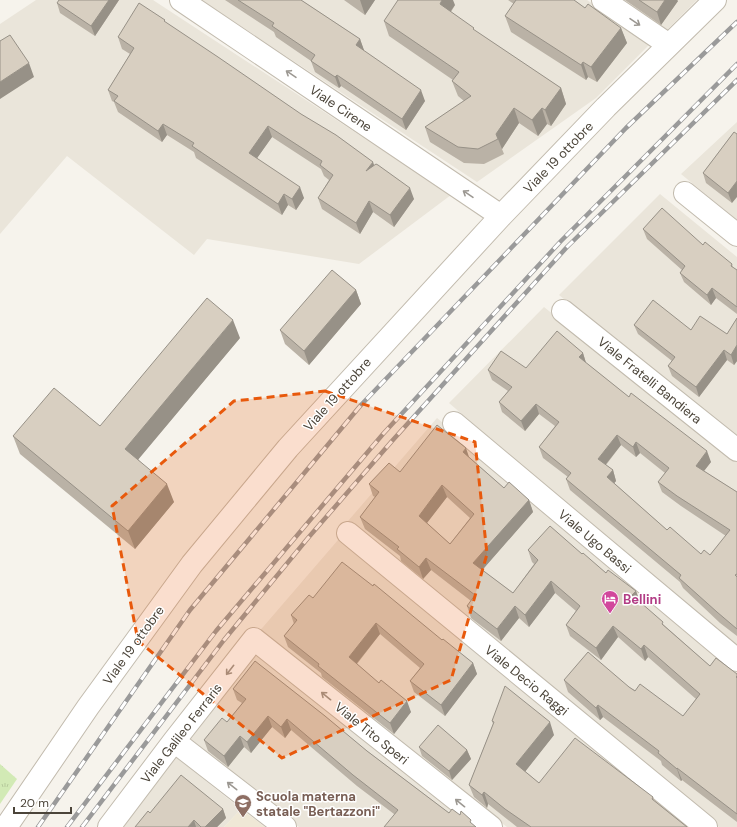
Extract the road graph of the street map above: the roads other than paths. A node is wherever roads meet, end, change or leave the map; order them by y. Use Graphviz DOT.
graph roads {
  1 [pos="181,0"];
  2 [pos="603,0"];
  3 [pos="715,0"];
  4 [pos="668,45"];
  5 [pos="685,193"];
  6 [pos="501,216"];
  7 [pos="737,235"];
  8 [pos="563,311"];
  9 [pos="454,423"];
  10 [pos="737,450"];
  11 [pos="348,534"];
  12 [pos="254,639"];
  13 [pos="737,660"];
  14 [pos="174,741"];
  15 [pos="6,827"];
  16 [pos="109,827"];
  17 [pos="285,827"];
  18 [pos="491,827"];
  19 [pos="706,827"];
  6 -- 1 [label="street, Viale Cirene, one-way"];
  2 -- 4 [label="street, one-way"];
  3 -- 4 [label="street, Viale 19 ottobre"];
  4 -- 6 [label="street, Viale 19 ottobre"];
  5 -- 7 [label="street"];
  6 -- 15 [label="street, Viale 19 ottobre"];
  8 -- 10 [label="street, Viale Fratelli Bandiera"];
  9 -- 13 [label="street, Viale Ugo Bassi"];
  11 -- 19 [label="street, Viale Decio Raggi"];
  12 -- 14 [label="street, Viale Galileo Ferraris, one-way"];
  18 -- 12 [label="street, Viale Tito Speri, one-way"];
  14 -- 16 [label="street, Viale Galileo Ferraris"];
  17 -- 14 [label="street, one-way"];
}
